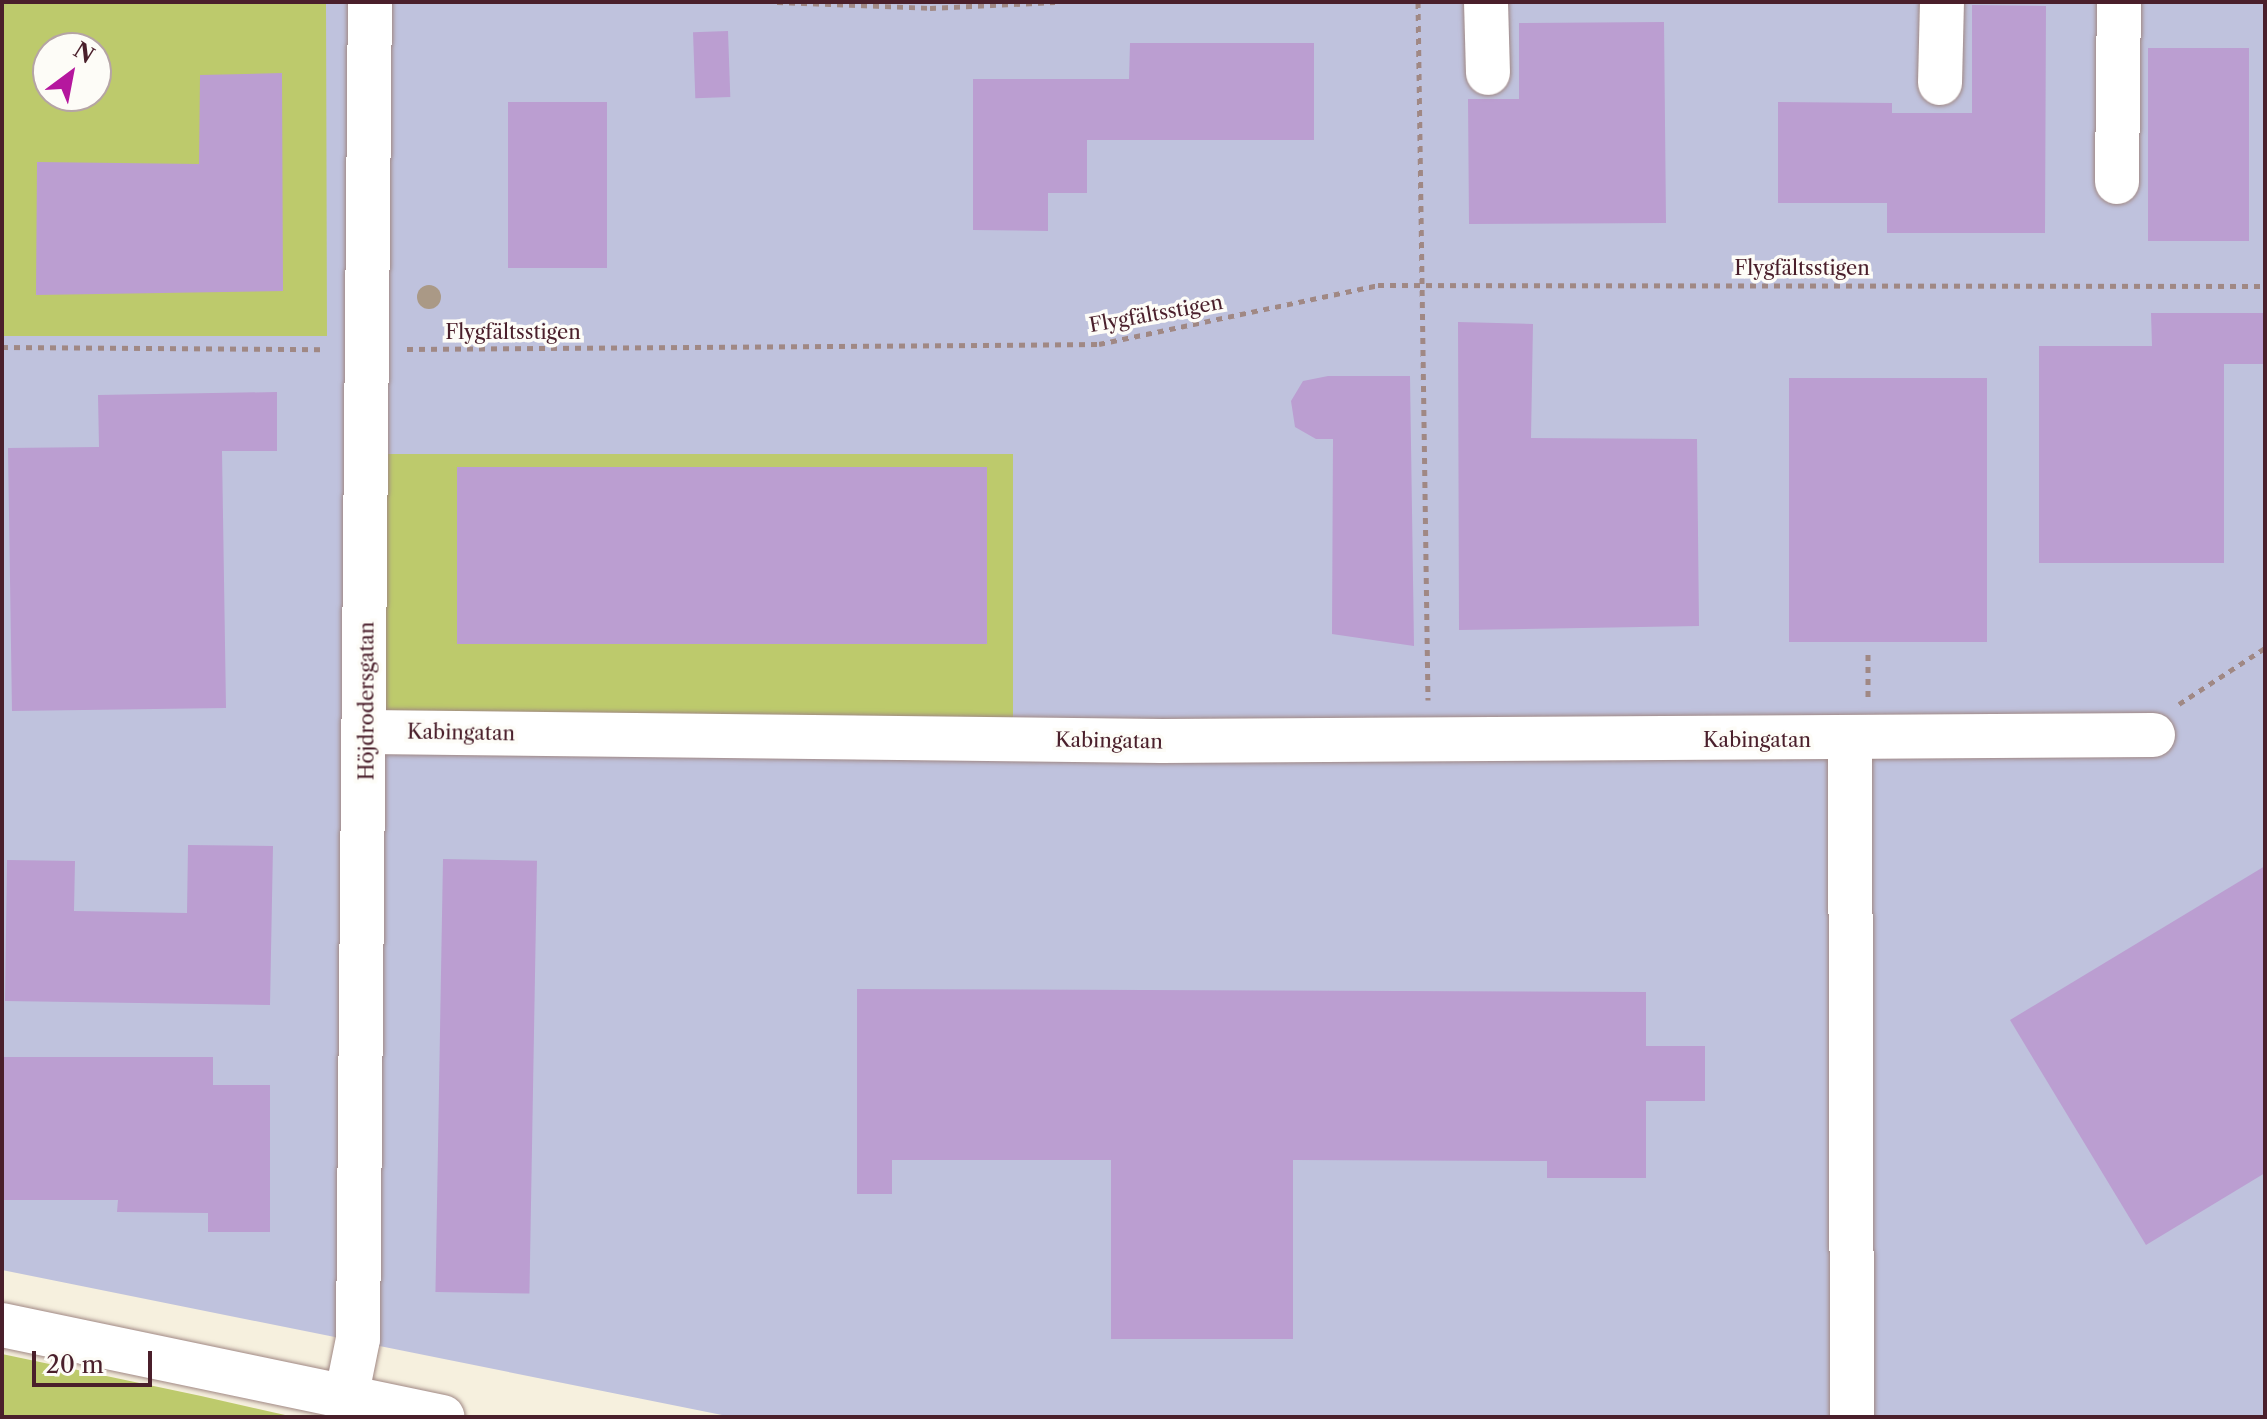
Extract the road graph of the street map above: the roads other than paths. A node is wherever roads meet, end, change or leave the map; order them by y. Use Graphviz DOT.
graph roads {
  1 [pos="370,2"];
  2 [pos="1486,2"];
  3 [pos="1942,2"];
  4 [pos="2119,2"];
  5 [pos="1488,73"];
  6 [pos="1940,83"];
  7 [pos="2117,182"];
  8 [pos="368,732"];
  9 [pos="2153,735"];
  10 [pos="1850,740"];
  11 [pos="2,1325"];
  12 [pos="346,1398"];
  13 [pos="442,1417"];
  14 [pos="1852,1417"];
  1 -- 8 [label="street, Höjdrodersgatan"];
  2 -- 5 [label="street"];
  3 -- 6 [label="street"];
  4 -- 7 [label="street"];
  8 -- 10 [label="street, Kabingatan"];
  8 -- 12 [label="street, Höjdrodersgatan"];
  9 -- 10 [label="street, Kabingatan"];
  10 -- 14 [label="street"];
  11 -- 12 [label="street"];
  12 -- 13 [label="street"];
}
